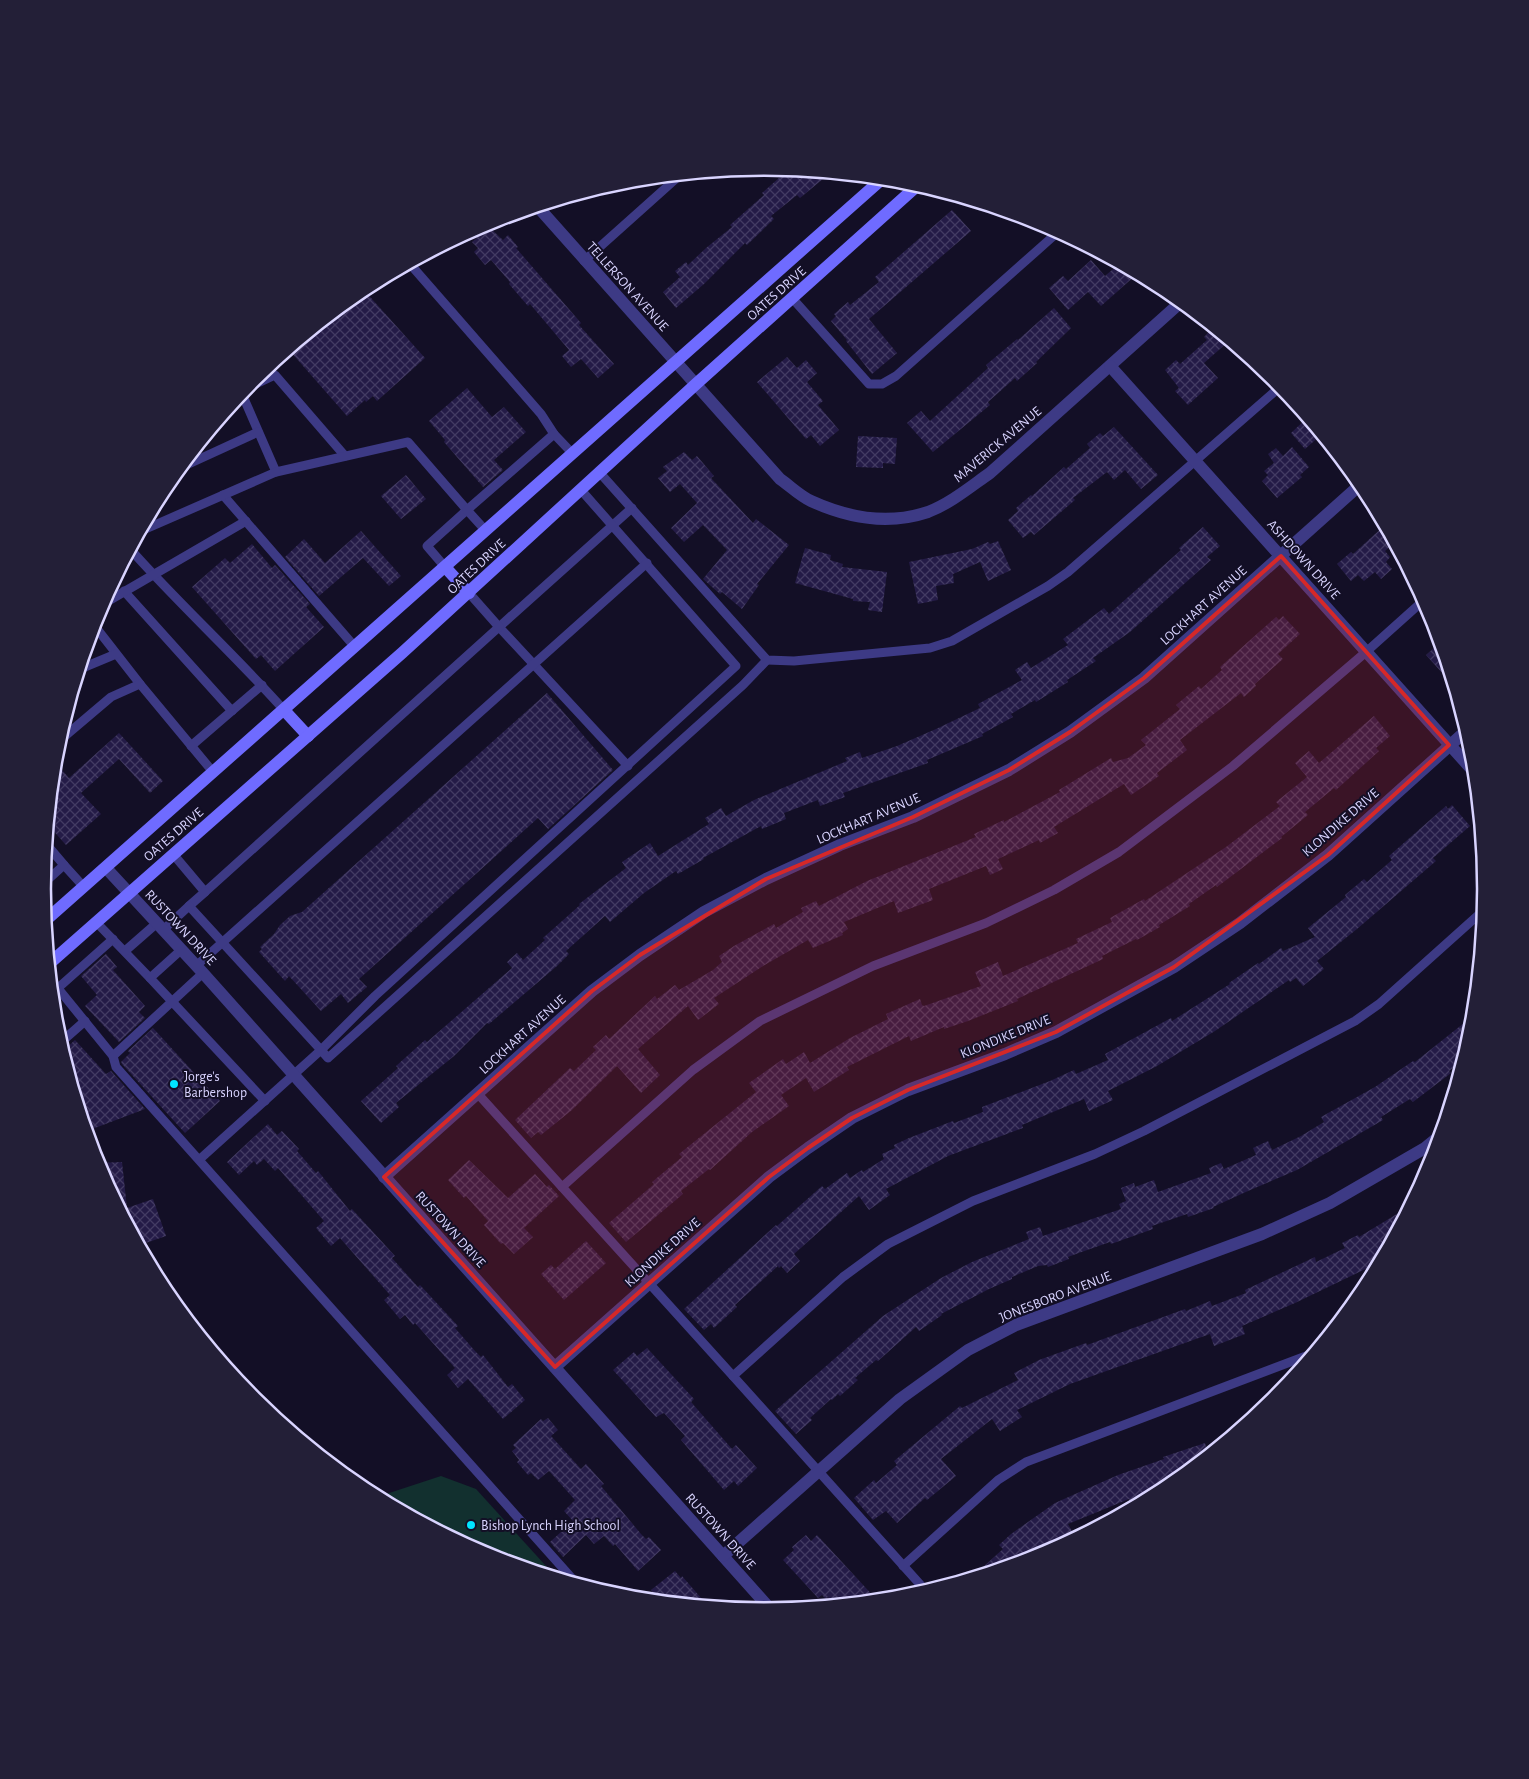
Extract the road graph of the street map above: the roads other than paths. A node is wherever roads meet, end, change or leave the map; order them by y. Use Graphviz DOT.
graph roads {
  1 [pos="672,182"];
  2 [pos="875,185"];
  3 [pos="911,192"];
  4 [pos="542,212"];
  5 [pos="1052,238"];
  6 [pos="584,261"];
  7 [pos="414,269"];
  8 [pos="792,298"];
  9 [pos="1176,307"];
  10 [pos="677,362"];
  11 [pos="1110,366"];
  12 [pos="268,377"];
  13 [pos="696,384"];
  14 [pos="1275,391"];
  15 [pos="245,401"];
  16 [pos="258,432"];
  17 [pos="554,434"];
  18 [pos="573,454"];
  19 [pos="346,456"];
  20 [pos="194,461"];
  21 [pos="1196,462"];
  22 [pos="276,472"];
  23 [pos="600,473"];
  24 [pos="1355,489"];
  25 [pos="581,490"];
  26 [pos="223,495"];
  27 [pos="632,508"];
  28 [pos="467,510"];
  29 [pos="246,521"];
  30 [pos="613,525"];
  31 [pos="151,527"];
  32 [pos="486,531"];
  33 [pos="135,555"];
  34 [pos="1281,556"];
  35 [pos="647,563"];
  36 [pos="445,567"];
  37 [pos="153,574"];
  38 [pos="124,591"];
  39 [pos="469,593"];
  40 [pos="115,596"];
  41 [pos="1418,605"];
  42 [pos="499,627"];
  43 [pos="100,633"];
  44 [pos="355,647"];
  45 [pos="1366,652"];
  46 [pos="116,654"];
  47 [pos="767,660"];
  48 [pos="534,665"];
  49 [pos="87,666"];
  50 [pos="140,684"];
  51 [pos="262,685"];
  52 [pos="284,710"];
  53 [pos="232,711"];
  54 [pos="69,732"];
  55 [pos="1460,735"];
  56 [pos="308,736"];
  57 [pos="1449,745"];
  58 [pos="191,746"];
  59 [pos="1466,764"];
  60 [pos="628,766"];
  61 [pos="214,772"];
  62 [pos="53,852"];
  63 [pos="173,854"];
  64 [pos="64,865"];
  65 [pos="106,868"];
  66 [pos="52,876"];
  67 [pos="83,886"];
  68 [pos="129,892"];
  69 [pos="205,892"];
  70 [pos="189,906"];
  71 [pos="52,914"];
  72 [pos="1477,915"];
  73 [pos="96,922"];
  74 [pos="160,926"];
  75 [pos="113,939"];
  76 [pos="222,943"];
  77 [pos="181,950"];
  78 [pos="125,951"];
  79 [pos="55,959"];
  80 [pos="200,970"];
  81 [pos="150,978"];
  82 [pos="57,983"];
  83 [pos="58,989"];
  84 [pos="172,1002"];
  85 [pos="85,1021"];
  86 [pos="67,1037"];
  87 [pos="321,1050"];
  88 [pos="113,1056"];
  89 [pos="294,1076"];
  90 [pos="478,1094"];
  91 [pos="265,1101"];
  92 [pos="1430,1144"];
  93 [pos="200,1160"];
  94 [pos="384,1177"];
  95 [pos="562,1186"];
  96 [pos="649,1284"];
  97 [pos="1305,1356"];
  98 [pos="555,1368"];
  99 [pos="733,1376"];
  100 [pos="818,1471"];
  101 [pos="724,1556"];
  102 [pos="903,1566"];
  103 [pos="569,1575"];
  104 [pos="920,1585"];
  105 [pos="765,1603"];
  1 -- 6 [label="lane"];
  2 -- 10 [label="main road, OATES DRIVE"];
  3 -- 8 [label="main road, OATES DRIVE"];
  4 -- 6 [label="street, TELLERSON AVENUE"];
  5 -- 8 [label="lane"];
  6 -- 10 [label="street, TELLERSON AVENUE"];
  7 -- 17 [label="lane"];
  8 -- 13 [label="main road, OATES DRIVE"];
  9 -- 11 [label="street, MAVERICK AVENUE"];
  10 -- 13 [label="street, TELLERSON AVENUE"];
  10 -- 18 [label="main road, OATES DRIVE"];
  11 -- 13 [label="street, MAVERICK AVENUE"];
  11 -- 21 [label="street, ASHDOWN DRIVE"];
  12 -- 19 [label="lane"];
  13 -- 23 [label="main road, OATES DRIVE"];
  14 -- 21 [label="lane"];
  15 -- 16 [label="lane"];
  16 -- 20 [label="lane"];
  16 -- 22 [label="lane"];
  17 -- 18 [label="lane"];
  17 -- 28 [label="lane"];
  18 -- 32 [label="main road, OATES DRIVE"];
  19 -- 22 [label="lane"];
  19 -- 28 [label="lane"];
  21 -- 34 [label="street, ASHDOWN DRIVE"];
  21 -- 47 [label="lane"];
  22 -- 26 [label="lane"];
  23 -- 25 [label="main road, OATES DRIVE"];
  23 -- 27 [label="lane"];
  24 -- 34 [label="street, LOCKHART AVENUE"];
  25 -- 30 [label="lane"];
  25 -- 39 [label="main road, OATES DRIVE"];
  26 -- 29 [label="lane"];
  26 -- 31 [label="lane"];
  27 -- 30 [label="lane"];
  27 -- 47 [label="lane"];
  28 -- 32 [label="lane"];
  28 -- 36 [label="lane"];
  29 -- 37 [label="lane"];
  29 -- 44 [label="lane"];
  30 -- 35 [label="lane"];
  30 -- 42 [label="lane"];
  32 -- 36 [label="main road, OATES DRIVE"];
  33 -- 37 [label="lane"];
  34 -- 45 [label="street, ASHDOWN DRIVE"];
  34 -- 90 [label="street, LOCKHART AVENUE"];
  35 -- 48 [label="lane"];
  35 -- 60 [label="lane"];
  36 -- 39 [label="main road"];
  36 -- 44 [label="main road, OATES DRIVE"];
  37 -- 38 [label="lane"];
  37 -- 51 [label="lane"];
  38 -- 40 [label="lane"];
  38 -- 53 [label="lane"];
  39 -- 42 [label="lane"];
  39 -- 56 [label="main road, OATES DRIVE"];
  41 -- 45 [label="lane"];
  42 -- 48 [label="lane"];
  42 -- 69 [label="lane"];
  43 -- 46 [label="lane"];
  44 -- 52 [label="main road, OATES DRIVE"];
  45 -- 57 [label="street, ASHDOWN DRIVE"];
  45 -- 95 [label="lane"];
  46 -- 49 [label="lane"];
  46 -- 50 [label="lane"];
  47 -- 87 [label="lane"];
  48 -- 60 [label="lane"];
  48 -- 76 [label="lane"];
  50 -- 54 [label="lane"];
  50 -- 58 [label="lane"];
  51 -- 52 [label="lane"];
  51 -- 53 [label="lane"];
  52 -- 56 [label="main road"];
  52 -- 61 [label="main road, OATES DRIVE"];
  53 -- 58 [label="lane"];
  55 -- 57 [label="street, KLONDIKE DRIVE"];
  56 -- 63 [label="main road, OATES DRIVE"];
  57 -- 59 [label="street, ASHDOWN DRIVE"];
  57 -- 96 [label="street, KLONDIKE DRIVE"];
  58 -- 61 [label="lane"];
  60 -- 87 [label="lane"];
  61 -- 65 [label="main road, OATES DRIVE"];
  62 -- 64 [label="lane"];
  63 -- 68 [label="main road, OATES DRIVE"];
  63 -- 69 [label="lane"];
  64 -- 66 [label="lane"];
  64 -- 67 [label="lane"];
  65 -- 67 [label="main road, OATES DRIVE"];
  65 -- 68 [label="street, RUSTOWN DRIVE"];
  67 -- 71 [label="main road, OATES DRIVE"];
  68 -- 73 [label="main road, OATES DRIVE"];
  68 -- 74 [label="street, RUSTOWN DRIVE"];
  69 -- 70 [label="lane"];
  70 -- 74 [label="lane"];
  70 -- 76 [label="lane"];
  72 -- 99 [label="lane"];
  73 -- 75 [label="lane"];
  73 -- 79 [label="main road, OATES DRIVE"];
  74 -- 77 [label="street, RUSTOWN DRIVE"];
  74 -- 78 [label="lane"];
  75 -- 78 [label="lane"];
  75 -- 82 [label="lane"];
  76 -- 80 [label="lane"];
  76 -- 87 [label="lane"];
  77 -- 80 [label="street, RUSTOWN DRIVE"];
  77 -- 81 [label="lane"];
  78 -- 81 [label="lane"];
  80 -- 84 [label="lane"];
  80 -- 89 [label="street, RUSTOWN DRIVE"];
  81 -- 84 [label="lane"];
  83 -- 85 [label="lane"];
  84 -- 88 [label="lane"];
  84 -- 91 [label="lane"];
  85 -- 86 [label="lane"];
  85 -- 88 [label="lane"];
  87 -- 89 [label="lane"];
  88 -- 93 [label="lane"];
  89 -- 91 [label="lane"];
  89 -- 94 [label="street, RUSTOWN DRIVE"];
  90 -- 94 [label="street, LOCKHART AVENUE"];
  90 -- 95 [label="lane"];
  91 -- 93 [label="lane"];
  92 -- 100 [label="street, JONESBORO AVENUE"];
  93 -- 103 [label="lane"];
  94 -- 98 [label="street, RUSTOWN DRIVE"];
  95 -- 96 [label="lane"];
  96 -- 98 [label="street, KLONDIKE DRIVE"];
  96 -- 99 [label="lane"];
  97 -- 102 [label="lane"];
  98 -- 101 [label="street, RUSTOWN DRIVE"];
  99 -- 100 [label="lane"];
  100 -- 101 [label="street, JONESBORO AVENUE"];
  100 -- 102 [label="lane"];
  101 -- 105 [label="street, RUSTOWN DRIVE"];
  102 -- 104 [label="lane"];
}
